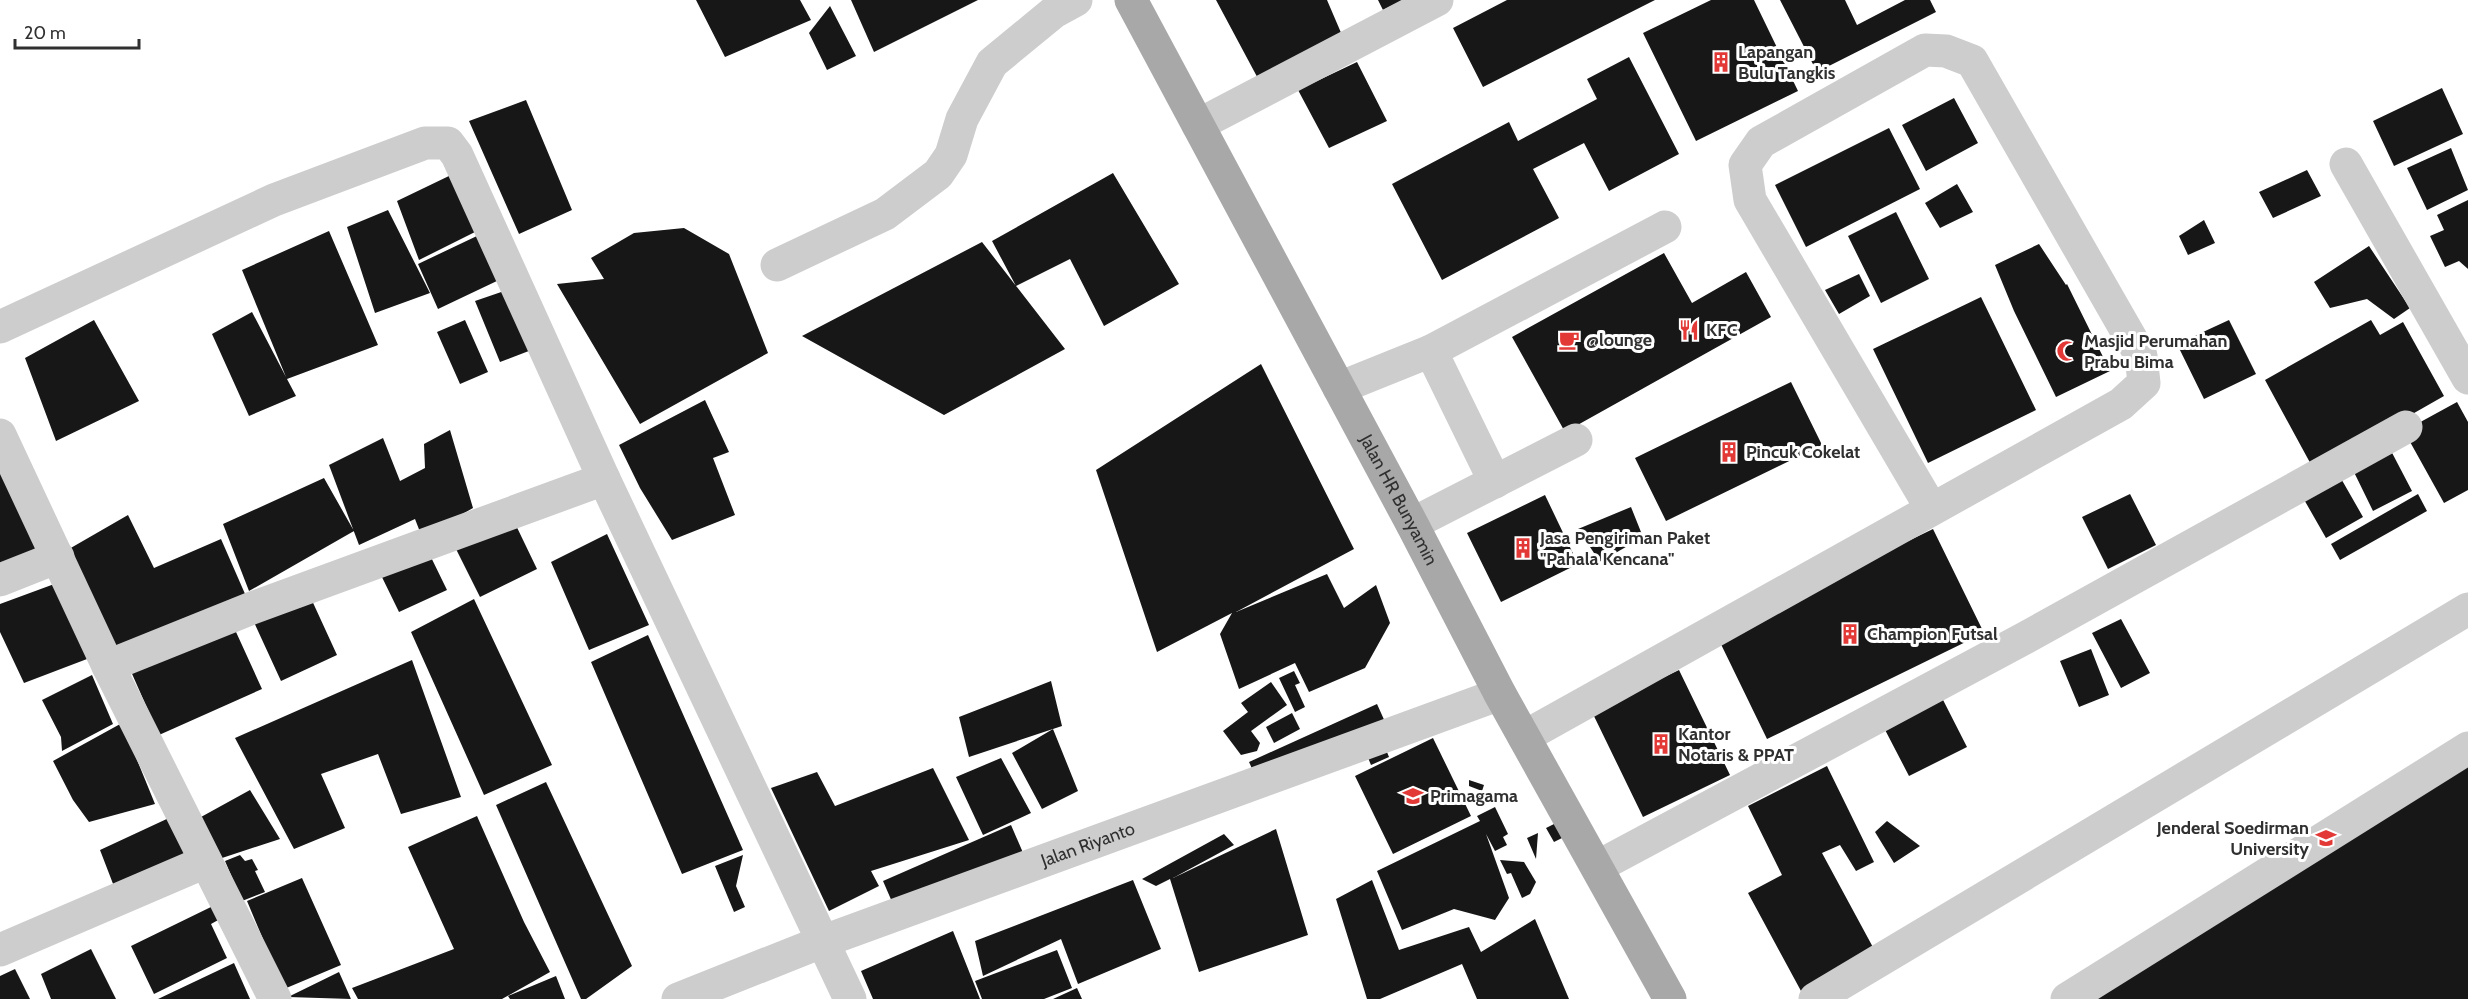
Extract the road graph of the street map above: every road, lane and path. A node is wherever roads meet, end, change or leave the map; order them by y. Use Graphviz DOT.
graph roads {
  1 [pos="1076,0"];
  2 [pos="1131,0"];
  3 [pos="1437,0"];
  4 [pos="1198,125"];
  5 [pos="2346,164"];
  6 [pos="1665,228"];
  7 [pos="777,265"];
  8 [pos="0,327"];
  9 [pos="1431,351"];
  10 [pos="2467,373"];
  11 [pos="1339,388"];
  12 [pos="2406,427"];
  13 [pos="0,435"];
  14 [pos="1576,440"];
  15 [pos="604,479"];
  16 [pos="1495,482"];
  17 [pos="1931,508"];
  18 [pos="1412,524"];
  19 [pos="58,557"];
  20 [pos="0,580"];
  21 [pos="2468,609"];
  22 [pos="108,666"];
  23 [pos="1500,694"];
  24 [pos="1524,737"];
  25 [pos="2468,748"];
  26 [pos="205,862"];
  27 [pos="1597,867"];
  28 [pos="824,942"];
  29 [pos="0,950"];
  30 [pos="275,999"];
  31 [pos="678,999"];
  32 [pos="850,999"];
  33 [pos="1670,999"];
  34 [pos="1815,999"];
  35 [pos="2067,999"];
  1 -- 7 [label="street"];
  2 -- 4 [label="main road, Jalan HR Bunyamin"];
  3 -- 4 [label="street"];
  4 -- 11 [label="main road, Jalan HR Bunyamin"];
  5 -- 10 [label="street"];
  6 -- 9 [label="street"];
  8 -- 15 [label="street"];
  9 -- 11 [label="street"];
  9 -- 16 [label="street"];
  11 -- 18 [label="main road, Jalan HR Bunyamin"];
  12 -- 27 [label="street"];
  13 -- 19 [label="street"];
  14 -- 16 [label="street"];
  15 -- 22 [label="street"];
  15 -- 28 [label="street"];
  16 -- 18 [label="street"];
  17 -- 17 [label="street"];
  17 -- 24 [label="street"];
  18 -- 23 [label="main road, Jalan HR Bunyamin"];
  19 -- 20 [label="street"];
  19 -- 22 [label="street"];
  21 -- 34 [label="street"];
  22 -- 26 [label="street"];
  23 -- 24 [label="main road, Jalan HR Bunyamin"];
  23 -- 28 [label="street, Jalan Riyanto"];
  24 -- 27 [label="main road, Jalan HR Bunyamin"];
  25 -- 35 [label="street"];
  26 -- 29 [label="street"];
  26 -- 30 [label="street"];
  27 -- 33 [label="main road, Jalan HR Bunyamin"];
  28 -- 31 [label="street, Jalan Riyanto"];
  28 -- 32 [label="street"];
}
